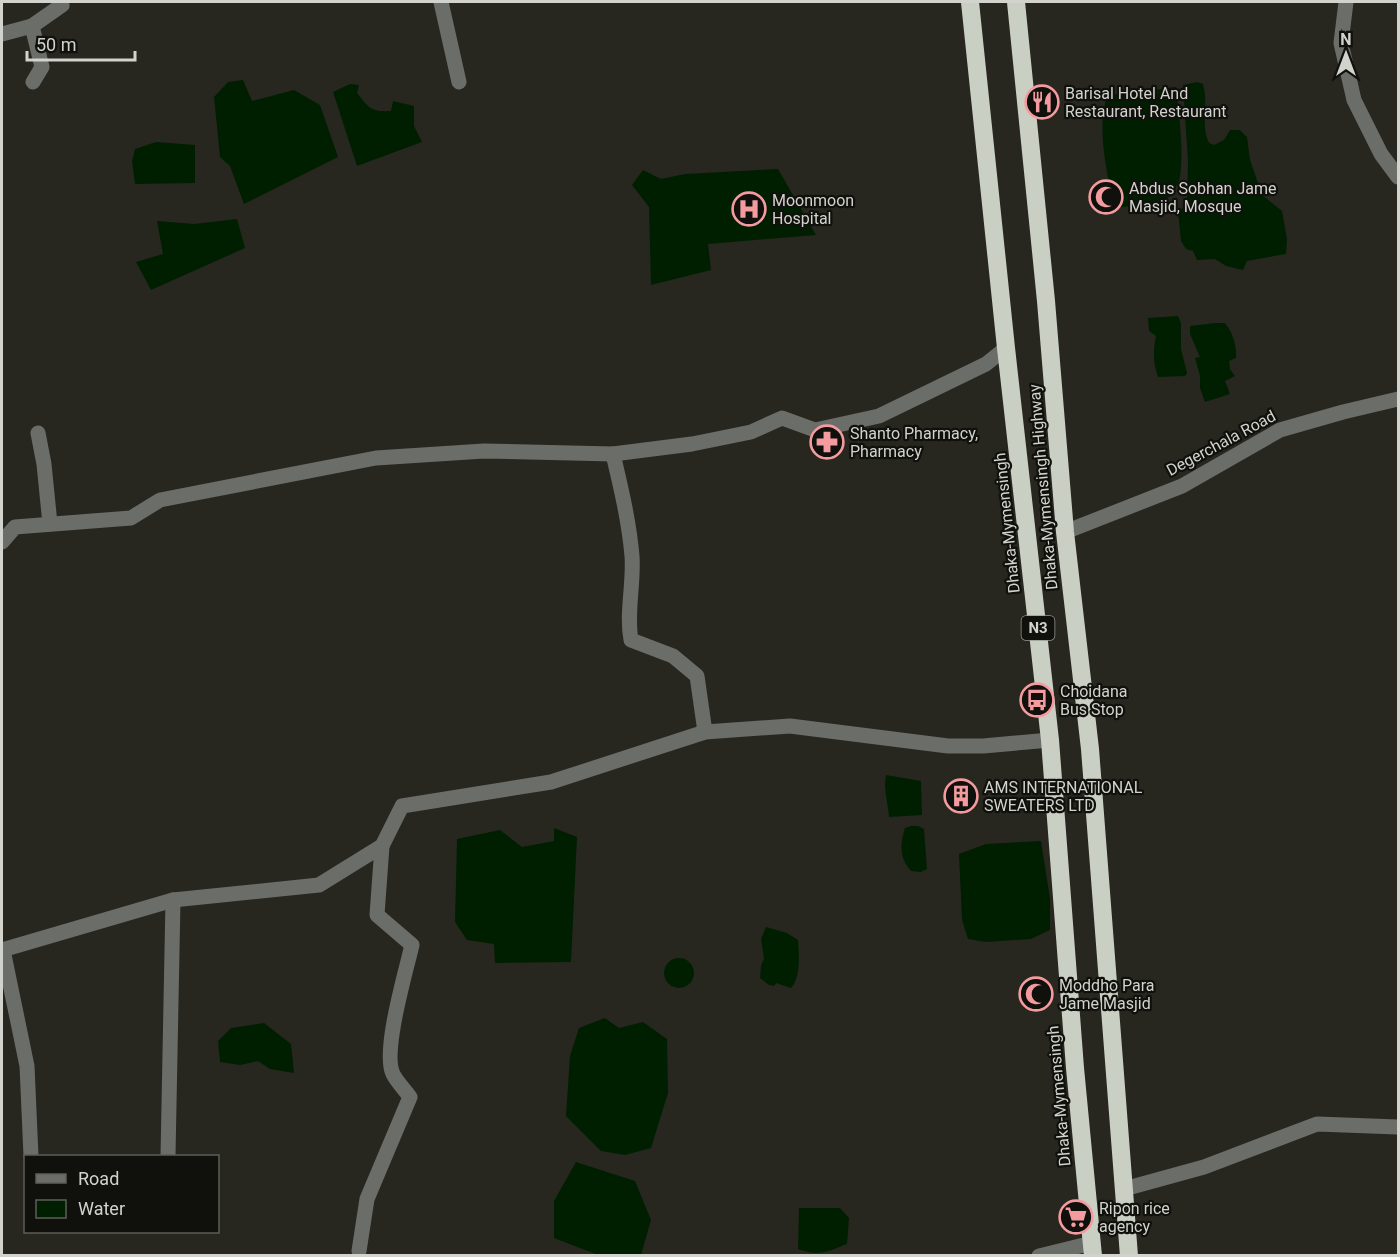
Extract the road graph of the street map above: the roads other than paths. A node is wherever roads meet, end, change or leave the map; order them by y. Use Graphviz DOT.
graph roads {
  1 [pos="61,2"];
  2 [pos="441,2"];
  3 [pos="970,2"];
  4 [pos="1017,2"];
  5 [pos="1346,2"];
  6 [pos="32,26"];
  7 [pos="2,34"];
  8 [pos="33,82"];
  9 [pos="459,82"];
  10 [pos="1398,177"];
  11 [pos="1006,348"];
  12 [pos="1398,399"];
  13 [pos="38,433"];
  14 [pos="613,454"];
  15 [pos="50,524"];
  16 [pos="1065,532"];
  17 [pos="2,542"];
  18 [pos="705,732"];
  19 [pos="1050,740"];
  20 [pos="382,846"];
  21 [pos="173,900"];
  22 [pos="2,950"];
  23 [pos="1398,1127"];
  24 [pos="31,1155"];
  25 [pos="168,1155"];
  26 [pos="1124,1190"];
  27 [pos="1093,1249"];
  28 [pos="359,1251"];
  29 [pos="1039,1256"];
  30 [pos="1129,1256"];
  1 -- 6 [label="street"];
  2 -- 9 [label="street"];
  3 -- 11 [label="highway, Dhaka-Mymensingh / N3"];
  4 -- 16 [label="highway, Dhaka-Mymensingh Highway / N3"];
  5 -- 10 [label="street"];
  6 -- 7 [label="street"];
  6 -- 8 [label="street"];
  11 -- 14 [label="street"];
  11 -- 19 [label="highway, Dhaka-Mymensingh / N3"];
  12 -- 16 [label="street, Degerchala Road"];
  13 -- 15 [label="street"];
  14 -- 15 [label="street"];
  14 -- 18 [label="street"];
  15 -- 17 [label="street"];
  16 -- 26 [label="highway, Dhaka-Mymensingh Highway / N3"];
  18 -- 19 [label="street"];
  18 -- 20 [label="street"];
  19 -- 27 [label="highway, Dhaka-Mymensingh / N3"];
  20 -- 21 [label="street"];
  20 -- 28 [label="street"];
  21 -- 22 [label="street"];
  21 -- 25 [label="street"];
  22 -- 24 [label="street"];
  23 -- 26 [label="street"];
  26 -- 30 [label="highway, Dhaka-Mymensingh Highway / N3"];
  27 -- 29 [label="street"];
}
